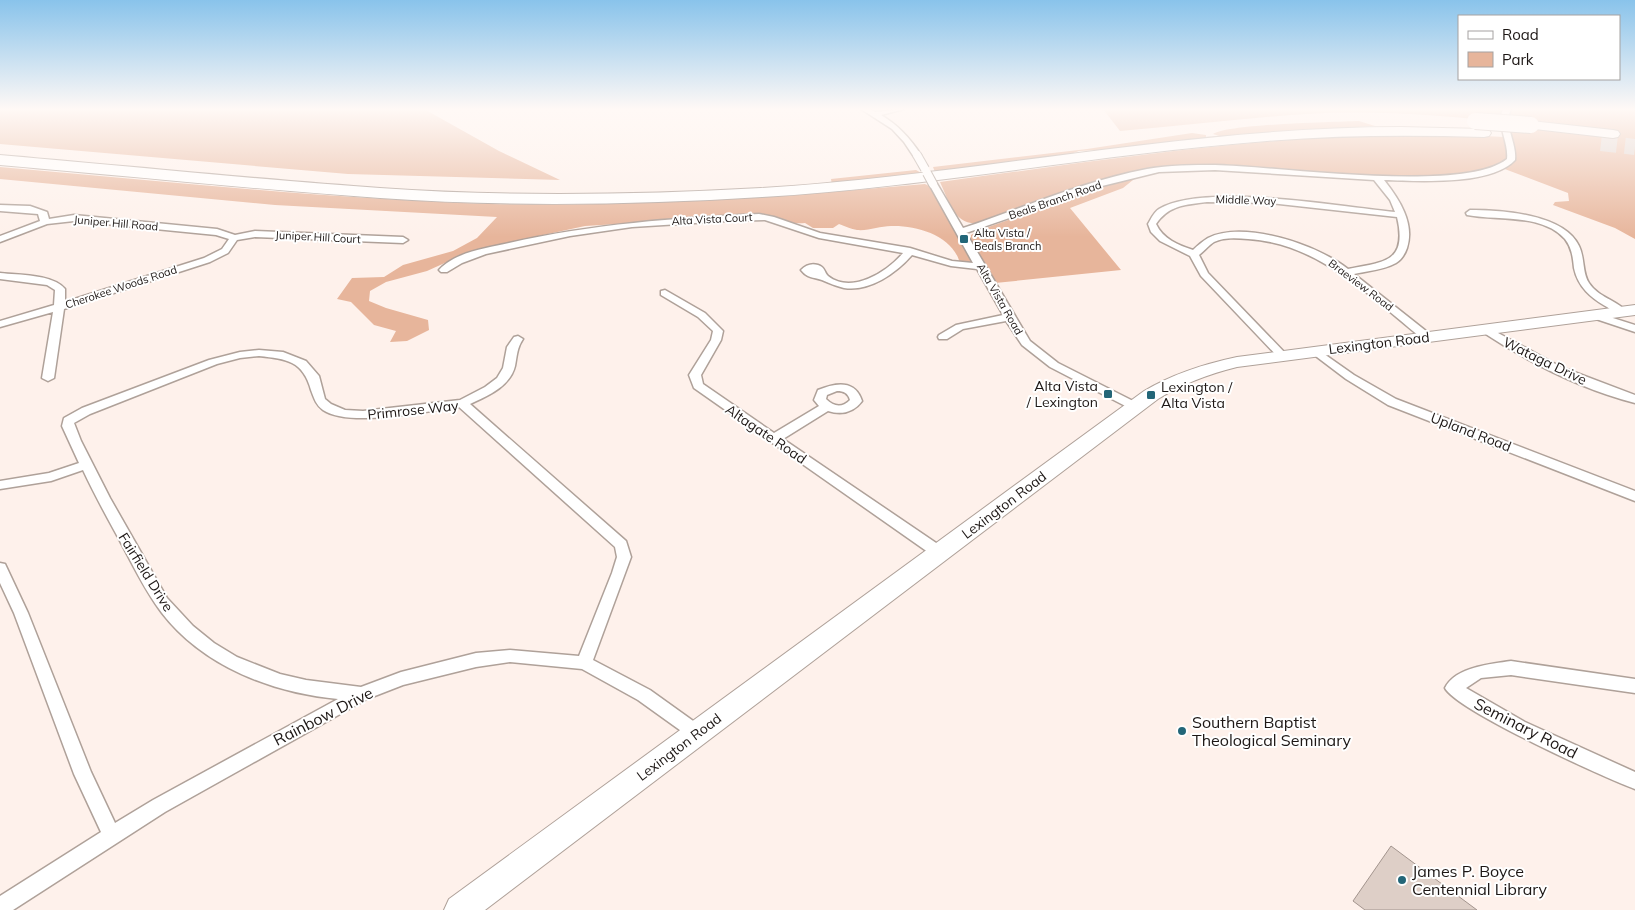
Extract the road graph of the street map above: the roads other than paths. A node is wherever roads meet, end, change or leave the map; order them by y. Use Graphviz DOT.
graph roads {
  1 [pos="49,151"];
  2 [pos="915,151"];
  3 [pos="1014,151"];
  4 [pos="1128,151"];
  5 [pos="1511,151"];
  6 [pos="0,160"];
  7 [pos="832,172"];
  8 [pos="812,174"];
  9 [pos="1377,178"];
  10 [pos="0,208"];
  11 [pos="1470,213"];
  12 [pos="1401,215"];
  13 [pos="46,222"];
  14 [pos="960,232"];
  15 [pos="234,238"];
  16 [pos="0,239"];
  17 [pos="403,240"];
  18 [pos="910,251"];
  19 [pos="1194,254"];
  20 [pos="980,266"];
  21 [pos="444,270"];
  22 [pos="1347,272"];
  23 [pos="0,276"];
  24 [pos="823,277"];
  25 [pos="665,294"];
  26 [pos="59,308"];
  27 [pos="1628,310"];
  28 [pos="1594,315"];
  29 [pos="1009,317"];
  30 [pos="0,324"];
  31 [pos="1485,329"];
  32 [pos="1635,329"];
  33 [pos="943,337"];
  34 [pos="1427,337"];
  35 [pos="518,339"];
  36 [pos="1318,352"];
  37 [pos="1284,356"];
  38 [pos="48,378"];
  39 [pos="1635,399"];
  40 [pos="462,403"];
  41 [pos="826,407"];
  42 [pos="1135,407"];
  43 [pos="68,421"];
  44 [pos="773,438"];
  45 [pos="85,465"];
  46 [pos="0,484"];
  47 [pos="1635,496"];
  48 [pos="940,553"];
  49 [pos="0,568"];
  50 [pos="584,663"];
  51 [pos="1635,686"];
  52 [pos="361,694"];
  53 [pos="697,733"];
  54 [pos="1635,781"];
  55 [pos="112,836"];
  56 [pos="0,907"];
  57 [pos="460,910"];
  1 -- 8 [label="highway"];
  2 -- 14 [label="street, Alta Vista Road, bridge"];
  3 -- 7 [label="highway"];
  4 -- 6 [label="highway"];
  5 -- 9 [label="street, Beals Branch Road"];
  9 -- 12 [label="street"];
  9 -- 14 [label="street, Beals Branch Road"];
  10 -- 13 [label="street"];
  11 -- 27 [label="street"];
  12 -- 19 [label="street, Middle Way"];
  12 -- 22 [label="street"];
  13 -- 15 [label="street, Juniper Hill Road"];
  13 -- 16 [label="street, Juniper Hill Road"];
  14 -- 20 [label="street, Alta Vista Road"];
  15 -- 17 [label="street, Juniper Hill Court"];
  15 -- 26 [label="street, Cherokee Woods Road"];
  18 -- 20 [label="street, Alta Vista Court"];
  18 -- 21 [label="street, Alta Vista Court"];
  18 -- 24 [label="street"];
  19 -- 22 [label="street, Braeview Road"];
  19 -- 37 [label="street"];
  20 -- 29 [label="street, Alta Vista Road"];
  22 -- 34 [label="street, Braeview Road"];
  23 -- 26 [label="street"];
  25 -- 44 [label="street, Altagate Road"];
  26 -- 30 [label="street, Cherokee Woods Road"];
  26 -- 38 [label="street"];
  27 -- 28 [label="main road, Lexington Road"];
  28 -- 31 [label="main road, Lexington Road"];
  28 -- 32 [label="street"];
  29 -- 33 [label="street"];
  29 -- 42 [label="street, Alta Vista Road"];
  31 -- 34 [label="main road, Lexington Road"];
  31 -- 39 [label="street, Wataga Drive"];
  34 -- 36 [label="main road, Lexington Road"];
  35 -- 40 [label="street"];
  36 -- 37 [label="main road, Lexington Road"];
  36 -- 47 [label="street, Upland Road"];
  37 -- 42 [label="main road, Lexington Road"];
  40 -- 43 [label="street, Primrose Way"];
  40 -- 50 [label="street, Primrose Way"];
  41 -- 44 [label="street"];
  42 -- 48 [label="main road, Lexington Road"];
  43 -- 45 [label="street, Fairfield Drive"];
  44 -- 48 [label="street, Altagate Road"];
  45 -- 46 [label="street"];
  45 -- 52 [label="street, Fairfield Drive"];
  48 -- 53 [label="main road, Lexington Road"];
  49 -- 55 [label="street"];
  50 -- 52 [label="street, Rainbow Drive"];
  50 -- 53 [label="street, Rainbow Drive"];
  51 -- 54 [label="street, Seminary Road"];
  52 -- 55 [label="street, Rainbow Drive"];
  53 -- 57 [label="main road, Lexington Road"];
  55 -- 56 [label="street, Rainbow Drive"];
}
